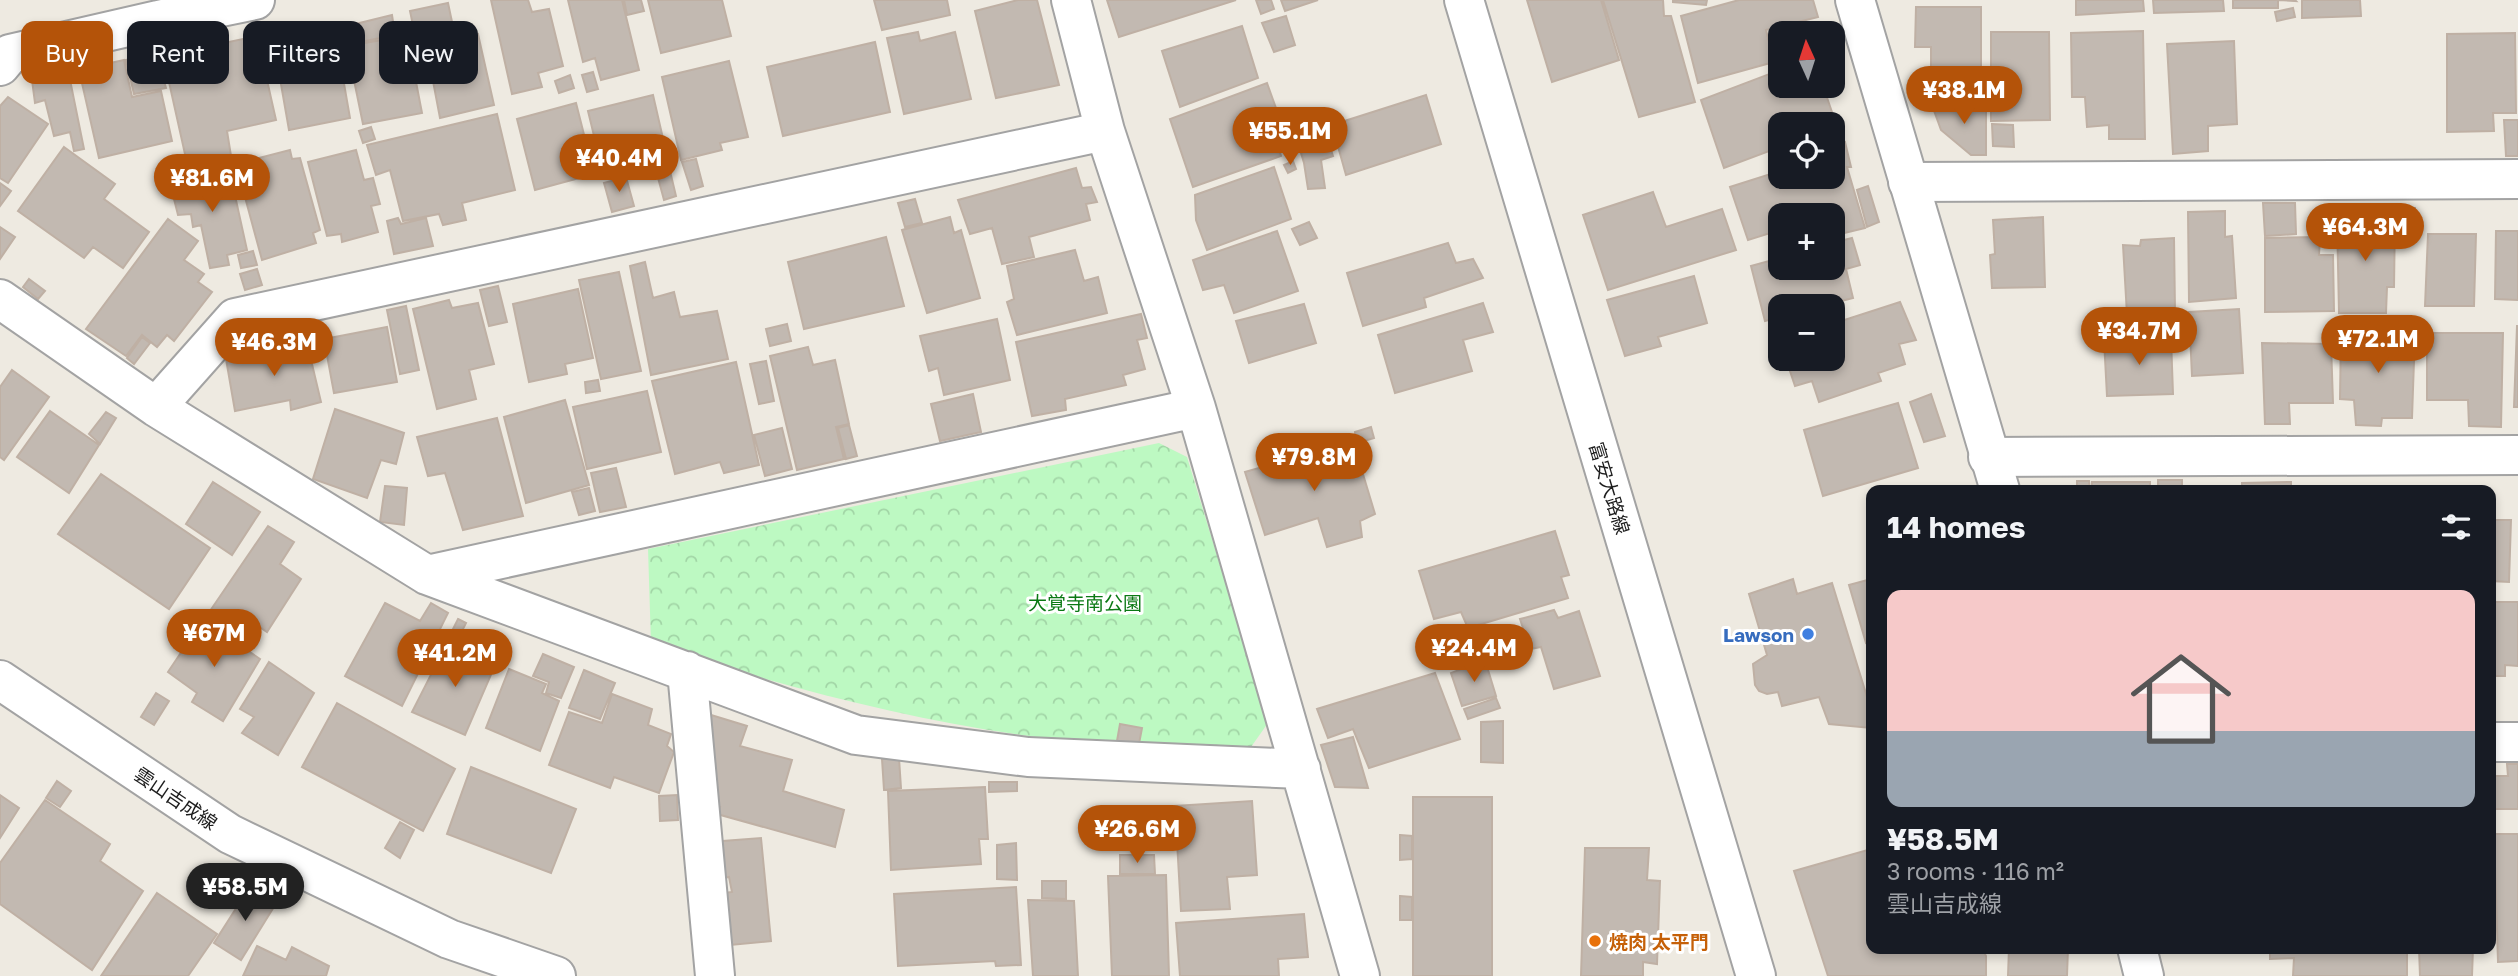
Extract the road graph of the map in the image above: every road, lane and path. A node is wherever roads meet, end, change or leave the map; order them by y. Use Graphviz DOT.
graph roads {
  1 [pos="255,0"];
  2 [pos="1071,0"];
  3 [pos="1464,0"];
  4 [pos="1855,0"];
  5 [pos="158,10"];
  6 [pos="0,66"];
  7 [pos="1105,131"];
  8 [pos="2518,179"];
  9 [pos="1908,182"];
  10 [pos="0,299"];
  11 [pos="156,407"];
  12 [pos="1196,408"];
  13 [pos="2518,455"];
  14 [pos="1994,473"];
  15 [pos="427,575"];
  16 [pos="687,671"];
  17 [pos="0,680"];
  18 [pos="2496,742"];
  19 [pos="2518,742"];
  20 [pos="1301,769"];
  21 [pos="2138,954"];
  22 [pos="556,976"];
  23 [pos="715,976"];
  24 [pos="1360,976"];
  25 [pos="1756,976"];
  26 [pos="2144,976"];
  1 -- 5 [label="street"];
  2 -- 7 [label="street"];
  3 -- 25 [label="street, 富安大路線"];
  4 -- 9 [label="street"];
  5 -- 6 [label="street"];
  7 -- 11 [label="street"];
  7 -- 12 [label="street"];
  8 -- 9 [label="street"];
  9 -- 14 [label="street"];
  10 -- 11 [label="street"];
  11 -- 15 [label="street"];
  12 -- 15 [label="street"];
  12 -- 20 [label="street"];
  13 -- 14 [label="street"];
  15 -- 16 [label="street"];
  16 -- 20 [label="street"];
  16 -- 23 [label="street"];
  17 -- 22 [label="street, 雲山吉成線"];
  18 -- 19 [label="street"];
  20 -- 24 [label="street"];
  21 -- 26 [label="street"];
}
